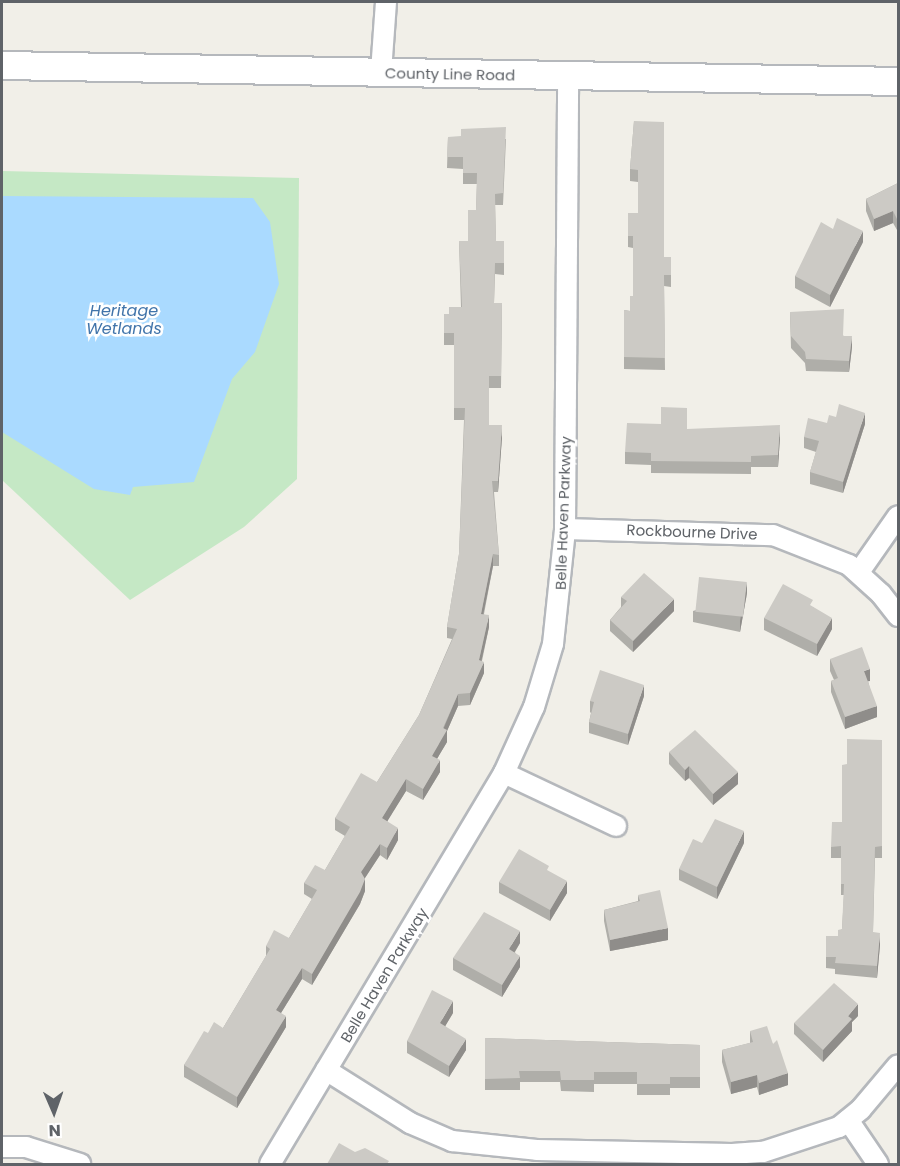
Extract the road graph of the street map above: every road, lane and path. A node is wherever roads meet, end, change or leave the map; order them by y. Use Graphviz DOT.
graph roads {
  1 [pos="386,2"];
  2 [pos="2,65"];
  3 [pos="381,72"];
  4 [pos="568,75"];
  5 [pos="898,81"];
  6 [pos="898,516"];
  7 [pos="565,529"];
  8 [pos="860,572"];
  9 [pos="898,616"];
  10 [pos="504,773"];
  11 [pos="616,826"];
  12 [pos="898,1065"];
  13 [pos="326,1070"];
  14 [pos="848,1120"];
  15 [pos="2,1147"];
  16 [pos="80,1164"];
  17 [pos="270,1164"];
  18 [pos="878,1164"];
  1 -- 3 [label="street"];
  2 -- 3 [label="main road, County Line Road"];
  3 -- 4 [label="main road, County Line Road"];
  4 -- 5 [label="main road, County Line Road"];
  4 -- 7 [label="street, Belle Haven Parkway"];
  6 -- 8 [label="street"];
  7 -- 8 [label="street, Rockbourne Drive"];
  7 -- 10 [label="street, Belle Haven Parkway"];
  8 -- 9 [label="street, Rockbourne Drive"];
  10 -- 11 [label="street"];
  10 -- 13 [label="street, Belle Haven Parkway"];
  12 -- 14 [label="street"];
  13 -- 14 [label="street"];
  13 -- 17 [label="street, Belle Haven Parkway"];
  14 -- 18 [label="street"];
  15 -- 16 [label="street"];
}
